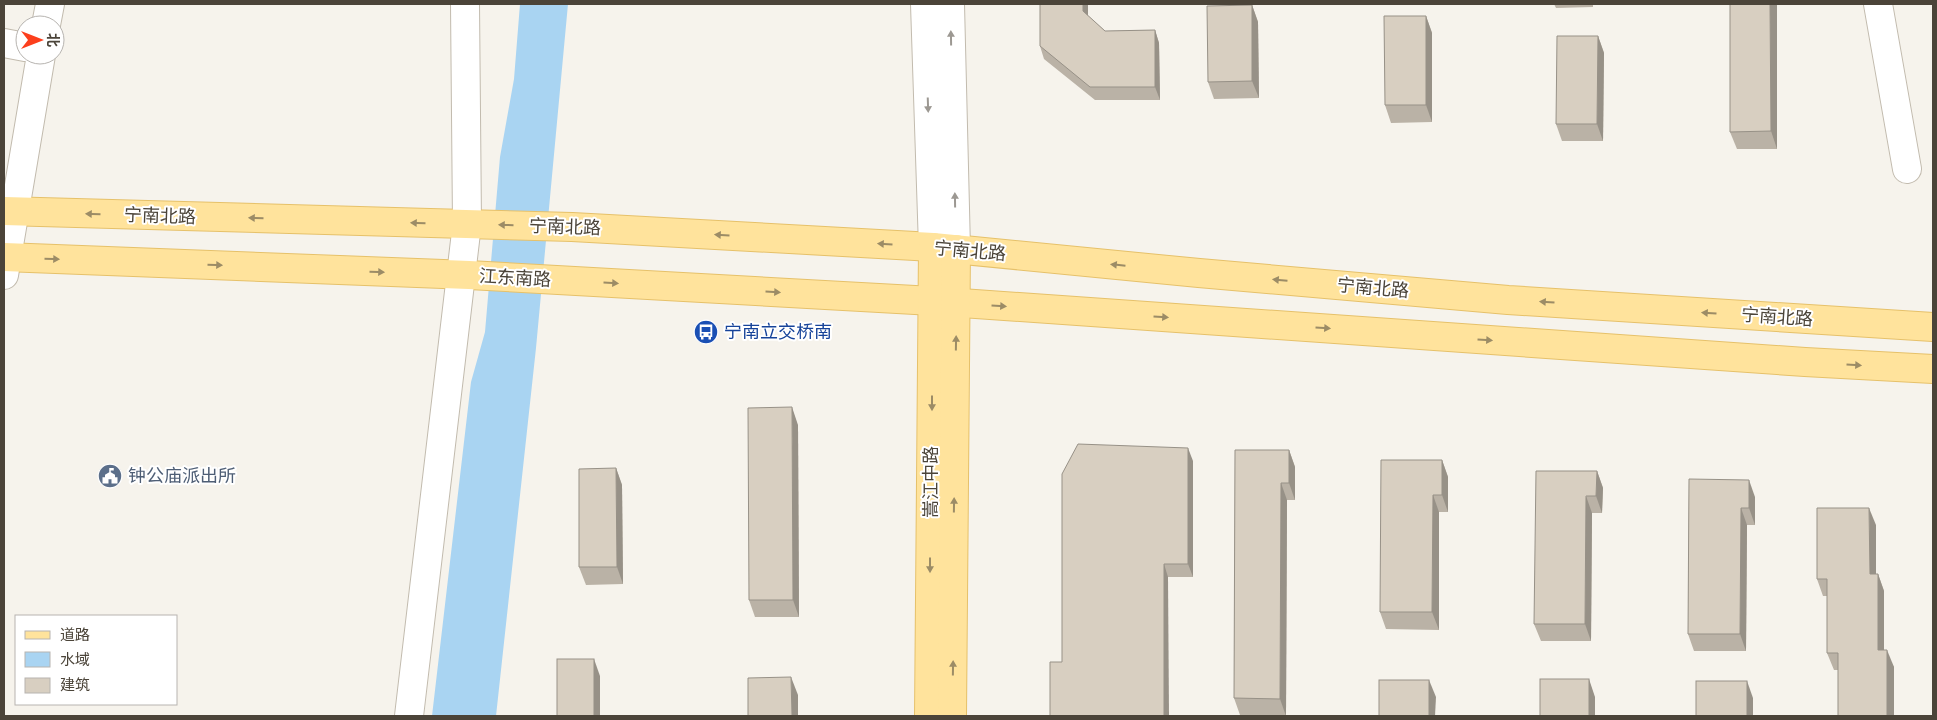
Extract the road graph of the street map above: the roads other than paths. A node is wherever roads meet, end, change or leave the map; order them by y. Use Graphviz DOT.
graph roads {
  1 [pos="466,4"];
  2 [pos="924,4"];
  3 [pos="950,4"];
  4 [pos="1878,4"];
  5 [pos="39,65"];
  6 [pos="1907,169"];
  7 [pos="10,211"];
  8 [pos="471,224"];
  9 [pos="945,248"];
  10 [pos="5,263"];
  11 [pos="465,275"];
  12 [pos="944,302"];
  13 [pos="1933,327"];
  14 [pos="1933,369"];
  15 [pos="409,716"];
  16 [pos="929,716"];
  17 [pos="952,716"];
  1 -- 8 [label="street"];
  2 -- 9 [label="street, one-way"];
  9 -- 3 [label="street, one-way"];
  4 -- 6 [label="street"];
  5 -- 7 [label="street"];
  8 -- 7 [label="main road, 宁南北路, one-way"];
  7 -- 10 [label="street"];
  9 -- 8 [label="main road, 宁南北路, one-way"];
  8 -- 11 [label="street"];
  9 -- 12 [label="main road, 嵩江中路"];
  13 -- 9 [label="main road, 宁南北路, one-way"];
  10 -- 11 [label="main road, one-way"];
  11 -- 12 [label="main road, 江东南路, one-way"];
  11 -- 15 [label="street"];
  12 -- 14 [label="main road, one-way"];
  12 -- 16 [label="main road, 嵩江中路, one-way"];
  17 -- 12 [label="main road, 嵩江中路, one-way"];
}
